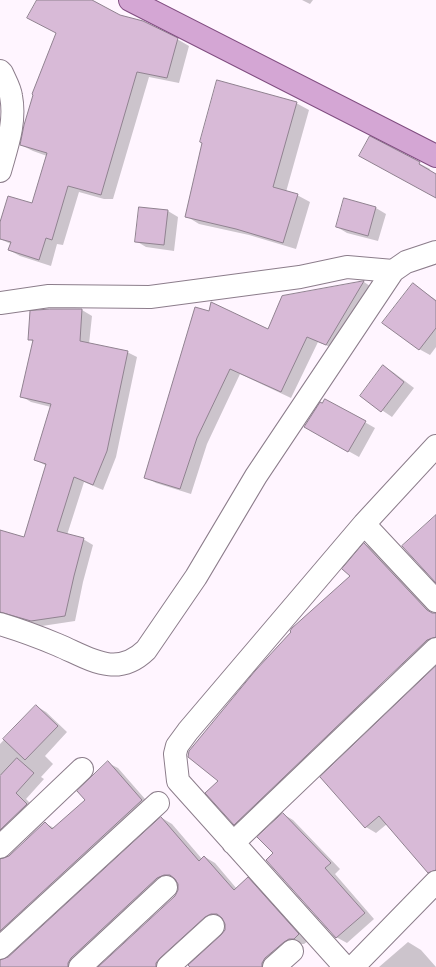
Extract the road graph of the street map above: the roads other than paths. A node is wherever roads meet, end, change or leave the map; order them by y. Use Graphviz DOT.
graph roads {
  1 [pos="130,0"];
  2 [pos="0,71"];
  3 [pos="436,156"];
  4 [pos="0,171"];
  5 [pos="436,252"];
  6 [pos="393,271"];
  7 [pos="0,303"];
  8 [pos="436,446"];
  9 [pos="364,524"];
  10 [pos="436,601"];
  11 [pos="0,624"];
  12 [pos="436,649"];
  13 [pos="82,769"];
  14 [pos="158,804"];
  15 [pos="233,843"];
  16 [pos="0,848"];
  17 [pos="436,882"];
  18 [pos="166,887"];
  19 [pos="213,926"];
  20 [pos="0,948"];
  21 [pos="292,950"];
  22 [pos="80,967"];
  23 [pos="168,967"];
  24 [pos="274,967"];
  25 [pos="345,967"];
  26 [pos="353,967"];
  1 -- 3 [label="main road"];
  2 -- 4 [label="street"];
  5 -- 6 [label="street"];
  6 -- 7 [label="street"];
  6 -- 11 [label="street"];
  8 -- 9 [label="street"];
  9 -- 10 [label="street"];
  9 -- 15 [label="street"];
  12 -- 15 [label="street"];
  13 -- 16 [label="street"];
  14 -- 20 [label="street"];
  15 -- 25 [label="street"];
  17 -- 26 [label="street"];
  18 -- 22 [label="street"];
  19 -- 23 [label="street"];
  21 -- 24 [label="street"];
}
